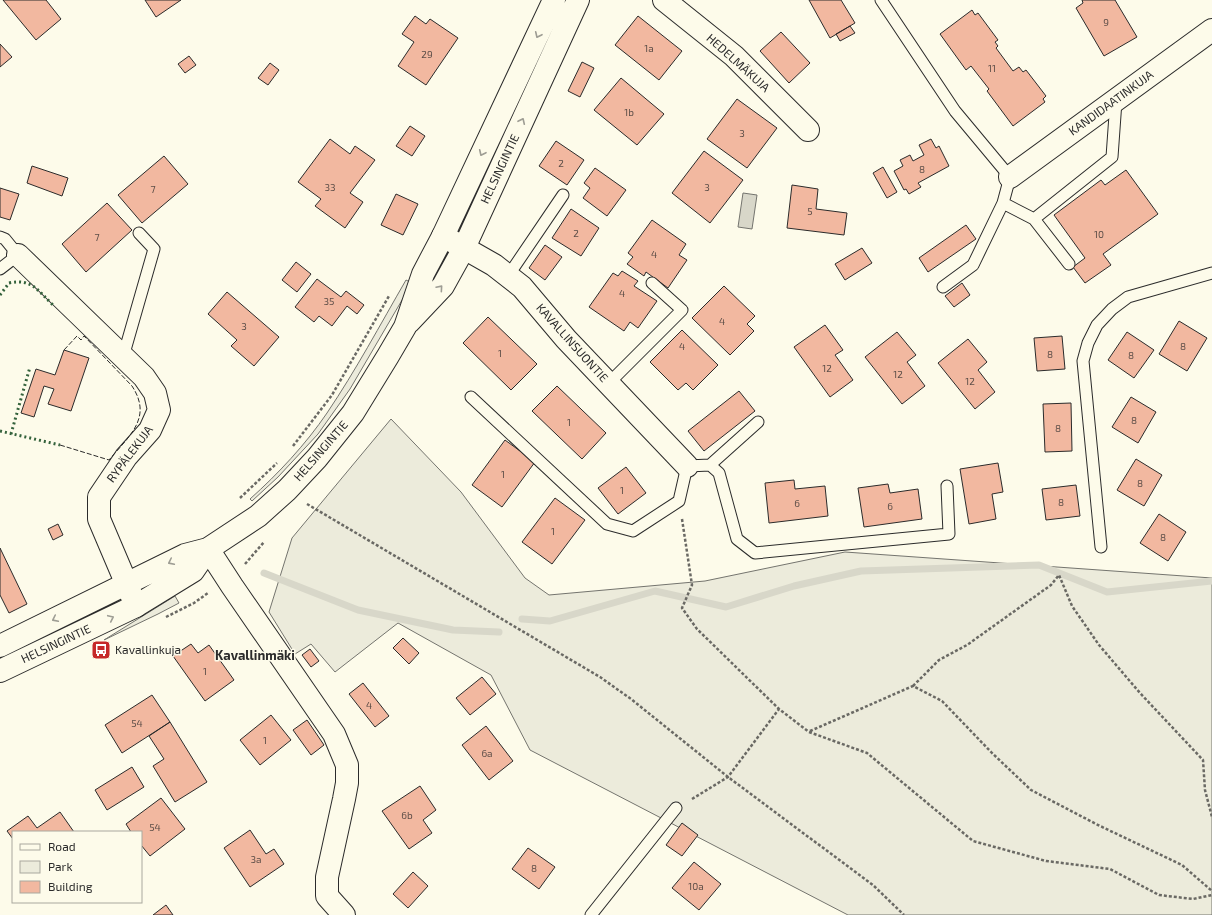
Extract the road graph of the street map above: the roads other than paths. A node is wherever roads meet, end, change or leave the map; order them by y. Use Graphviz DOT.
graph roads {
  1 [pos="554,0"];
  2 [pos="578,0"];
  3 [pos="664,0"];
  4 [pos="881,0"];
  5 [pos="1212,30"];
  6 [pos="1116,100"];
  7 [pos="808,130"];
  8 [pos="1010,177"];
  9 [pos="563,195"];
  10 [pos="1003,203"];
  11 [pos="1034,220"];
  12 [pos="139,233"];
  13 [pos="443,236"];
  14 [pos="0,237"];
  15 [pos="464,248"];
  16 [pos="18,255"];
  17 [pos="1068,264"];
  18 [pos="0,269"];
  19 [pos="1212,273"];
  20 [pos="508,276"];
  21 [pos="652,283"];
  22 [pos="943,287"];
  23 [pos="405,327"];
  24 [pos="123,357"];
  25 [pos="609,383"];
  26 [pos="471,397"];
  27 [pos="758,422"];
  28 [pos="710,465"];
  29 [pos="687,466"];
  30 [pos="947,486"];
  31 [pos="1101,547"];
  32 [pos="208,549"];
  33 [pos="126,584"];
  34 [pos="136,606"];
  35 [pos="0,646"];
  36 [pos="0,671"];
  37 [pos="676,808"];
  38 [pos="344,915"];
  39 [pos="591,915"];
  1 -- 13 [label="street, HELSINGINTIE, one-way"];
  15 -- 2 [label="street, HELSINGINTIE, one-way"];
  3 -- 7 [label="street, HEDELMÄKUJA"];
  4 -- 8 [label="lane"];
  5 -- 6 [label="street, KANDIDAATINKUJA"];
  6 -- 8 [label="street, KANDIDAATINKUJA"];
  6 -- 11 [label="lane"];
  8 -- 10 [label="lane"];
  9 -- 20 [label="lane"];
  10 -- 11 [label="lane"];
  10 -- 22 [label="lane"];
  11 -- 17 [label="lane"];
  12 -- 24 [label="lane"];
  13 -- 15 [label="street, KAVALLINSUONTIE"];
  13 -- 23 [label="street, HELSINGINTIE"];
  14 -- 16 [label="lane"];
  15 -- 20 [label="street, KAVALLINSUONTIE"];
  23 -- 15 [label="street, HELSINGINTIE, one-way"];
  16 -- 18 [label="lane"];
  16 -- 24 [label="street, RYPÄLEKUJA"];
  19 -- 31 [label="lane"];
  20 -- 25 [label="street, KAVALLINSUONTIE"];
  21 -- 25 [label="lane"];
  23 -- 32 [label="street, HELSINGINTIE"];
  24 -- 33 [label="street, RYPÄLEKUJA"];
  25 -- 29 [label="street, KAVALLINSUONTIE"];
  26 -- 29 [label="lane"];
  27 -- 28 [label="lane"];
  28 -- 29 [label="lane"];
  28 -- 30 [label="lane"];
  32 -- 33 [label="street, HELSINGINTIE, one-way"];
  32 -- 34 [label="street, HELSINGINTIE"];
  32 -- 38 [label="street"];
  33 -- 34 [label="street, RYPÄLEKUJA"];
  33 -- 35 [label="street, HELSINGINTIE, one-way"];
  36 -- 34 [label="street, HELSINGINTIE, one-way"];
  37 -- 39 [label="lane"];
}
